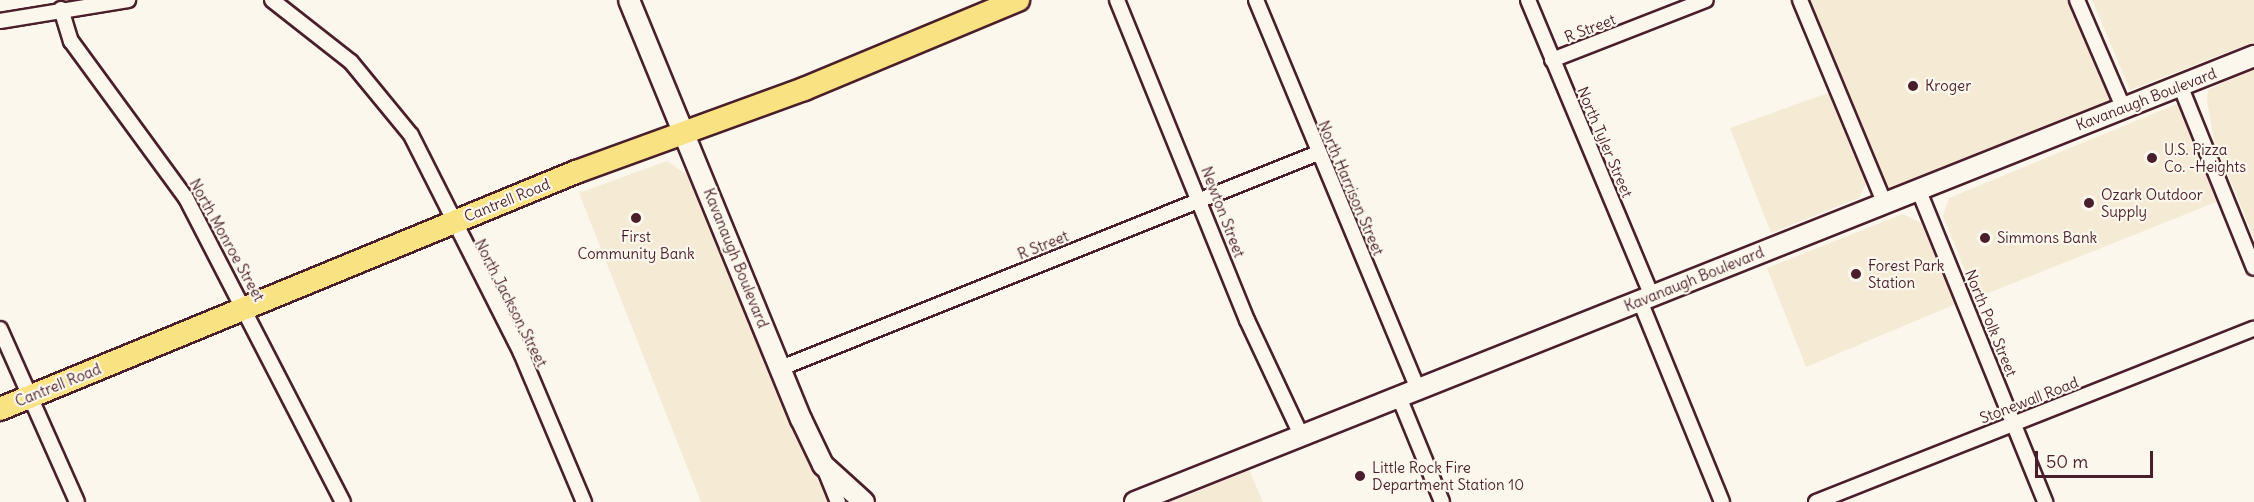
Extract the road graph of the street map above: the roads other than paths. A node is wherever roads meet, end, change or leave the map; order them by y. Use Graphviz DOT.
graph roads {
  1 [pos="128,0"];
  2 [pos="272,0"];
  3 [pos="629,0"];
  4 [pos="1018,0"];
  5 [pos="1117,0"];
  6 [pos="1256,0"];
  7 [pos="1528,0"];
  8 [pos="1706,0"];
  9 [pos="1800,0"];
  10 [pos="2077,0"];
  11 [pos="61,9"];
  12 [pos="0,21"];
  13 [pos="2254,56"];
  14 [pos="1552,60"];
  15 [pos="2180,85"];
  16 [pos="2123,107"];
  17 [pos="684,130"];
  18 [pos="1318,153"];
  19 [pos="1919,191"];
  20 [pos="1201,200"];
  21 [pos="1885,204"];
  22 [pos="452,223"];
  23 [pos="2254,268"];
  24 [pos="1646,298"];
  25 [pos="246,309"];
  26 [pos="0,329"];
  27 [pos="2254,329"];
  28 [pos="781,368"];
  29 [pos="1418,389"];
  30 [pos="32,396"];
  31 [pos="1399,397"];
  32 [pos="0,409"];
  33 [pos="2013,423"];
  34 [pos="1301,435"];
  35 [pos="823,465"];
  36 [pos="1157,498"];
  37 [pos="77,502"];
  38 [pos="343,502"];
  39 [pos="584,502"];
  40 [pos="838,502"];
  41 [pos="864,502"];
  42 [pos="1135,502"];
  43 [pos="1442,502"];
  44 [pos="1722,502"];
  45 [pos="1816,502"];
  46 [pos="2045,502"];
  1 -- 11 [label="street"];
  2 -- 22 [label="street, North Jackson Street"];
  3 -- 17 [label="street, Kavanaugh Boulevard"];
  4 -- 17 [label="main road, Cantrell Road"];
  5 -- 20 [label="street, Newton Street"];
  6 -- 18 [label="street, North Harrison Street"];
  7 -- 14 [label="street, North Tyler Street"];
  8 -- 14 [label="street, R Street"];
  9 -- 21 [label="street"];
  10 -- 16 [label="street"];
  11 -- 12 [label="street"];
  11 -- 25 [label="street, North Monroe Street"];
  13 -- 15 [label="street, Kavanaugh Boulevard"];
  14 -- 24 [label="street, North Tyler Street"];
  15 -- 16 [label="street, Kavanaugh Boulevard"];
  15 -- 23 [label="street"];
  16 -- 19 [label="street, Kavanaugh Boulevard"];
  17 -- 22 [label="main road, Cantrell Road"];
  17 -- 28 [label="street, Kavanaugh Boulevard"];
  18 -- 20 [label="street, R Street"];
  18 -- 29 [label="street, North Harrison Street"];
  19 -- 21 [label="street, Kavanaugh Boulevard"];
  19 -- 33 [label="street, North Polk Street"];
  20 -- 28 [label="street, R Street"];
  20 -- 34 [label="street, Newton Street"];
  21 -- 24 [label="street, Kavanaugh Boulevard"];
  22 -- 25 [label="main road, Cantrell Road"];
  22 -- 39 [label="street, North Jackson Street"];
  24 -- 29 [label="street, Kavanaugh Boulevard"];
  24 -- 44 [label="street, North Tyler Street"];
  25 -- 30 [label="main road, Cantrell Road"];
  25 -- 38 [label="street, North Monroe Street"];
  26 -- 30 [label="street"];
  27 -- 33 [label="street, Stonewall Road"];
  28 -- 35 [label="street, Kavanaugh Boulevard"];
  29 -- 31 [label="street, Kavanaugh Boulevard"];
  30 -- 32 [label="main road, Cantrell Road"];
  30 -- 37 [label="street"];
  31 -- 34 [label="street, Kavanaugh Boulevard"];
  31 -- 43 [label="street"];
  33 -- 45 [label="street, Stonewall Road"];
  33 -- 46 [label="street, North Polk Street"];
  34 -- 36 [label="street, Kavanaugh Boulevard"];
  35 -- 40 [label="street"];
  35 -- 41 [label="street, Kavanaugh Boulevard"];
  36 -- 42 [label="street, Kavanaugh Boulevard"];
}
